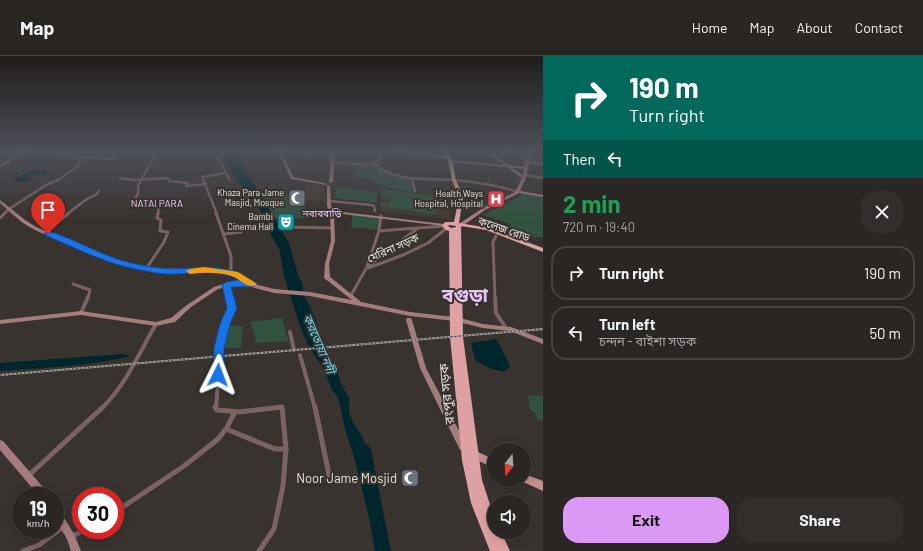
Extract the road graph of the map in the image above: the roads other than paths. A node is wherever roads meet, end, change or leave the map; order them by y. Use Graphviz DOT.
graph roads {
  1 [pos="68,173"];
  2 [pos="145,173"];
  3 [pos="290,173"];
  4 [pos="331,173"];
  5 [pos="389,173"];
  6 [pos="451,173"];
  7 [pos="518,173"];
  8 [pos="525,173"];
  9 [pos="226,174"];
  10 [pos="525,177"];
  11 [pos="120,178"];
  12 [pos="412,178"];
  13 [pos="543,178"];
  14 [pos="142,179"];
  15 [pos="230,180"];
  16 [pos="452,180"];
  17 [pos="206,184"];
  18 [pos="329,185"];
  19 [pos="99,191"];
  20 [pos="415,191"];
  21 [pos="518,192"];
  22 [pos="543,196"];
  23 [pos="0,201"];
  24 [pos="330,201"];
  25 [pos="9,209"];
  26 [pos="333,211"];
  27 [pos="375,211"];
  28 [pos="381,216"];
  29 [pos="458,216"];
  30 [pos="0,218"];
  31 [pos="467,219"];
  32 [pos="452,226"];
  33 [pos="283,227"];
  34 [pos="332,228"];
  35 [pos="418,228"];
  36 [pos="379,231"];
  37 [pos="45,232"];
  38 [pos="241,232"];
  39 [pos="224,234"];
  40 [pos="496,236"];
  41 [pos="506,238"];
  42 [pos="543,252"];
  43 [pos="366,268"];
  44 [pos="146,269"];
  45 [pos="231,273"];
  46 [pos="73,284"];
  47 [pos="252,284"];
  48 [pos="226,285"];
  49 [pos="350,296"];
  50 [pos="359,304"];
  51 [pos="81,313"];
  52 [pos="411,317"];
  53 [pos="457,320"];
  54 [pos="0,322"];
  55 [pos="156,324"];
  56 [pos="506,328"];
  57 [pos="290,332"];
  58 [pos="543,342"];
  59 [pos="294,350"];
  60 [pos="300,355"];
  61 [pos="235,412"];
  62 [pos="226,429"];
  63 [pos="0,444"];
  64 [pos="286,449"];
  65 [pos="470,454"];
  66 [pos="487,461"];
  67 [pos="329,475"];
  68 [pos="28,476"];
  69 [pos="531,481"];
  70 [pos="543,486"];
  71 [pos="37,487"];
  72 [pos="124,506"];
  73 [pos="487,514"];
  74 [pos="64,525"];
  75 [pos="71,537"];
  76 [pos="46,539"];
  77 [pos="498,539"];
  78 [pos="24,551"];
  79 [pos="76,551"];
  80 [pos="259,551"];
  81 [pos="496,551"];
  82 [pos="504,551"];
  1 -- 25 [label="street"];
  2 -- 14 [label="street"];
  3 -- 18 [label="street"];
  4 -- 18 [label="street"];
  5 -- 12 [label="street"];
  6 -- 16 [label="highway"];
  7 -- 10 [label="street"];
  8 -- 10 [label="street"];
  9 -- 15 [label="street"];
  9 -- 17 [label="street"];
  10 -- 13 [label="street"];
  10 -- 21 [label="street"];
  11 -- 14 [label="street"];
  12 -- 16 [label="street"];
  12 -- 20 [label="street"];
  14 -- 17 [label="street"];
  14 -- 44 [label="street"];
  16 -- 21 [label="street"];
  16 -- 29 [label="highway"];
  16 -- 32 [label="highway"];
  17 -- 39 [label="street"];
  18 -- 24 [label="street"];
  19 -- 37 [label="street"];
  21 -- 22 [label="street"];
  21 -- 31 [label="street"];
  23 -- 25 [label="street"];
  24 -- 26 [label="street"];
  24 -- 27 [label="street"];
  25 -- 30 [label="street"];
  25 -- 37 [label="street"];
  26 -- 28 [label="street"];
  26 -- 34 [label="street"];
  28 -- 32 [label="street"];
  28 -- 36 [label="street"];
  29 -- 31 [label="street"];
  29 -- 32 [label="highway"];
  31 -- 32 [label="street"];
  32 -- 35 [label="street"];
  32 -- 40 [label="highway, কলেজ রোড"];
  32 -- 41 [label="highway, কলেজ রোড"];
  32 -- 43 [label="street, মেরিনা সড়ক"];
  32 -- 53 [label="highway, রংপুর সড়ক"];
  33 -- 34 [label="street"];
  34 -- 49 [label="street"];
  35 -- 36 [label="street"];
  35 -- 43 [label="street"];
  36 -- 43 [label="street"];
  37 -- 44 [label="street"];
  38 -- 39 [label="street"];
  39 -- 45 [label="street"];
  40 -- 41 [label="highway, কলেজ রোড"];
  40 -- 56 [label="street"];
  41 -- 42 [label="highway, কলেজ রোড"];
  43 -- 49 [label="street"];
  44 -- 45 [label="street"];
  45 -- 47 [label="street"];
  46 -- 51 [label="street"];
  47 -- 48 [label="street"];
  47 -- 50 [label="street"];
  48 -- 55 [label="street"];
  48 -- 61 [label="street"];
  49 -- 50 [label="street"];
  50 -- 52 [label="street"];
  51 -- 54 [label="street"];
  51 -- 55 [label="street"];
  52 -- 53 [label="street"];
  52 -- 65 [label="street"];
  53 -- 56 [label="street"];
  53 -- 65 [label="highway, রংপুর সড়ক"];
  55 -- 68 [label="street"];
  56 -- 58 [label="street"];
  57 -- 59 [label="street"];
  60 -- 67 [label="street"];
  61 -- 62 [label="street"];
  61 -- 64 [label="street"];
  62 -- 64 [label="street"];
  62 -- 72 [label="street"];
  63 -- 68 [label="street"];
  64 -- 80 [label="street"];
  65 -- 66 [label="main road"];
  65 -- 73 [label="highway, রংপুর সড়ক"];
  65 -- 81 [label="highway, রংপুর সড়ক"];
  68 -- 71 [label="street"];
  69 -- 70 [label="main road"];
  74 -- 75 [label="street"];
  75 -- 79 [label="street"];
  76 -- 78 [label="street"];
  77 -- 82 [label="highway, রংপুর সড়ক"];
}
